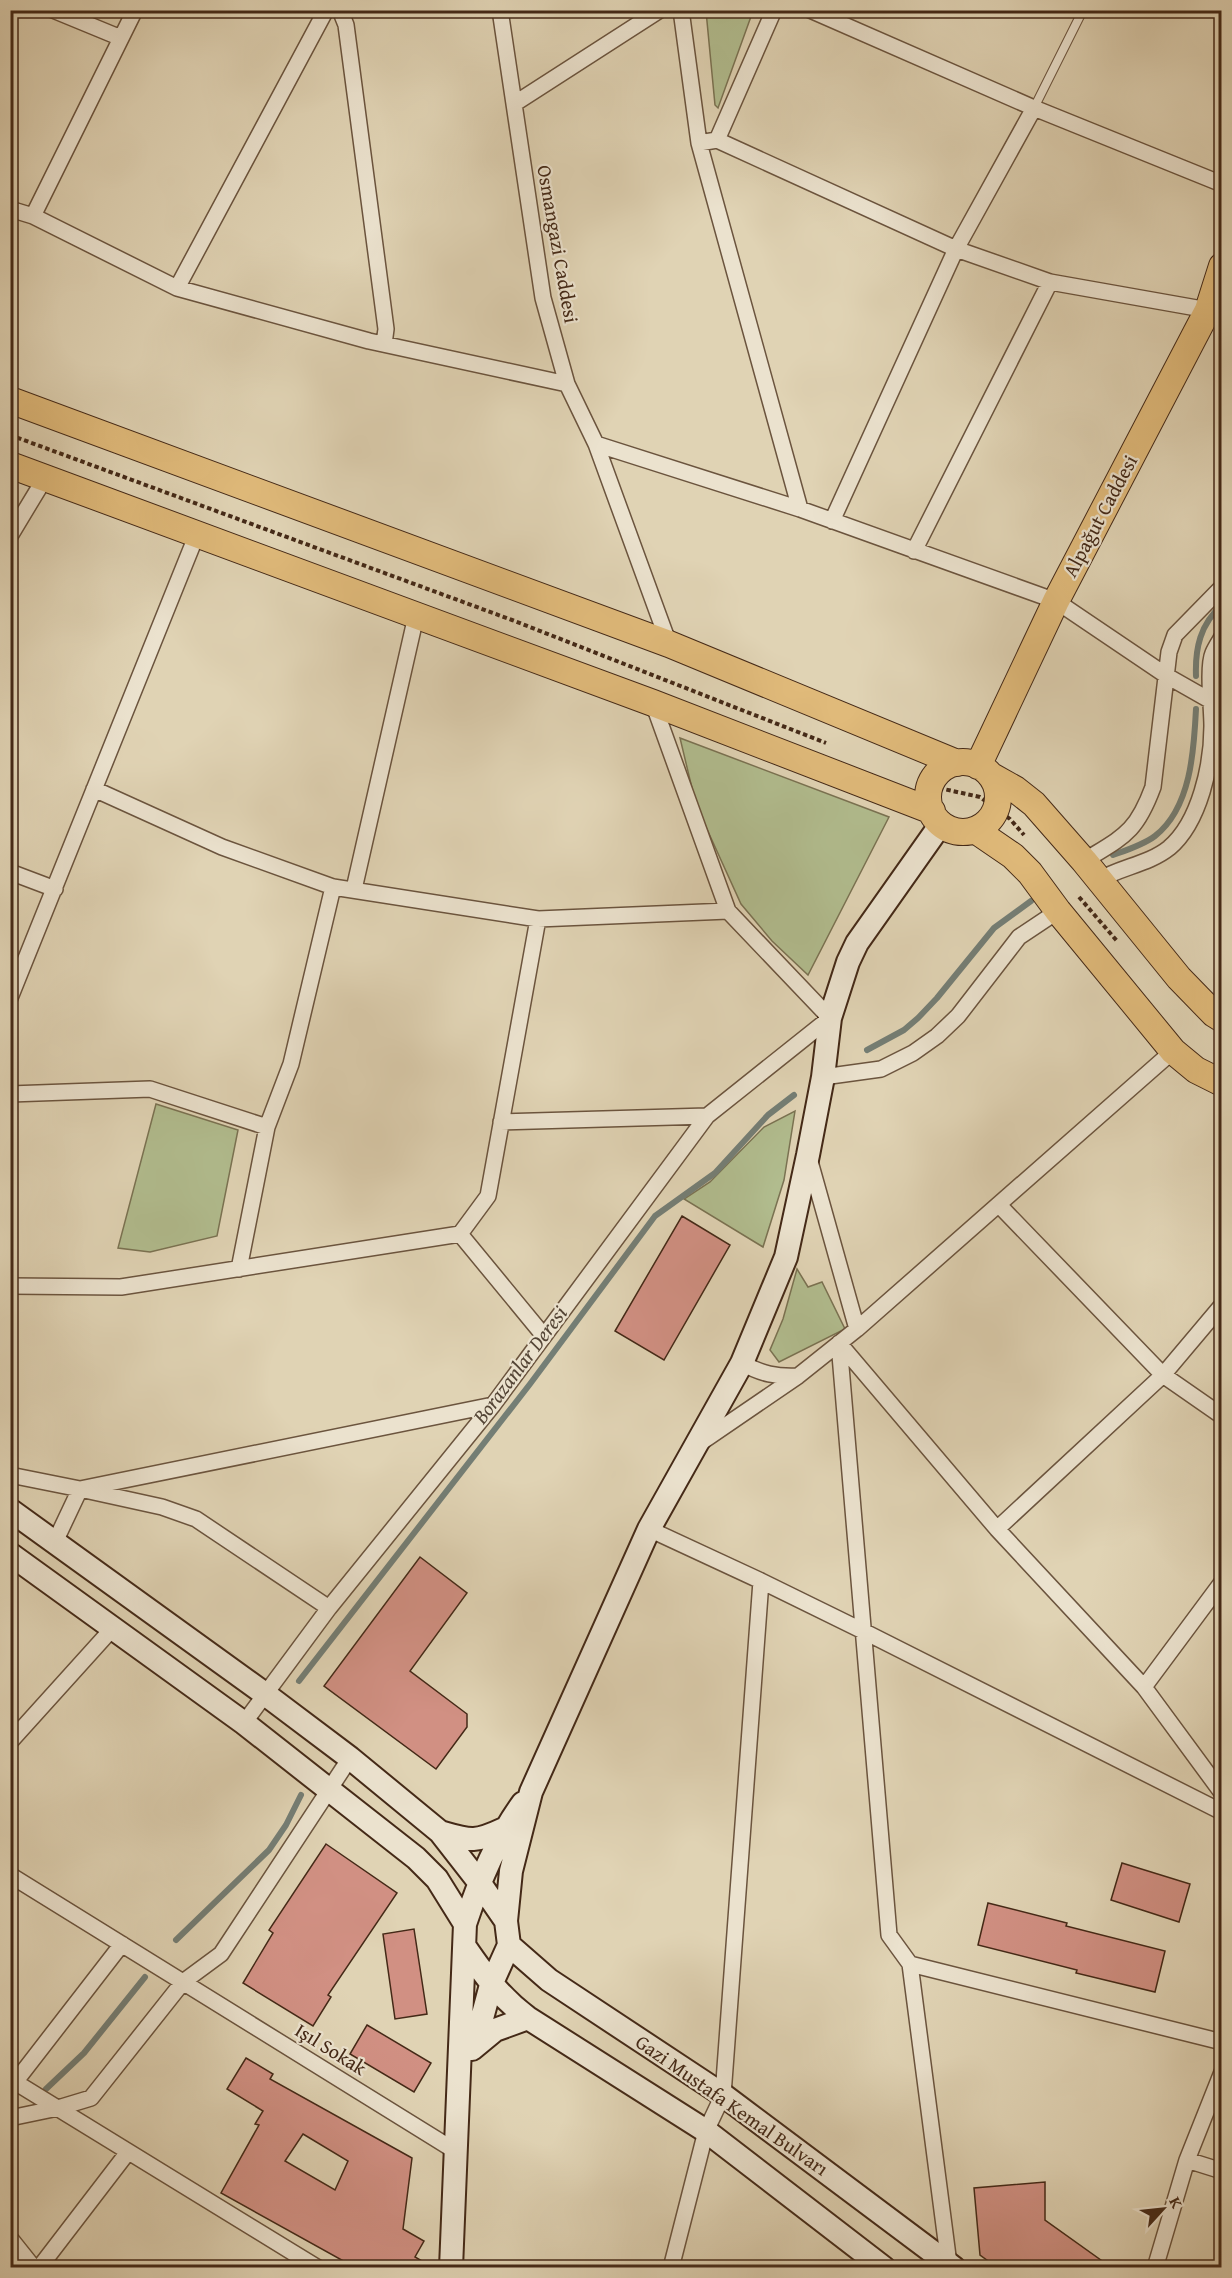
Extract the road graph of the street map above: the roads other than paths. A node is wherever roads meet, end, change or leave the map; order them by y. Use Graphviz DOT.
graph roads {
  1 [pos="53,10"];
  2 [pos="135,10"];
  3 [pos="326,10"];
  4 [pos="340,10"];
  5 [pos="500,10"];
  6 [pos="660,10"];
  7 [pos="681,10"];
  8 [pos="774,10"];
  9 [pos="810,10"];
  10 [pos="1083,10"];
  11 [pos="121,38"];
  12 [pos="514,104"];
  13 [pos="1034,108"];
  14 [pos="717,140"];
  15 [pos="699,143"];
  16 [pos="1221,184"];
  17 [pos="10,209"];
  18 [pos="33,216"];
  19 [pos="956,249"];
  20 [pos="1221,266"];
  21 [pos="1050,282"];
  22 [pos="177,288"];
  23 [pos="1215,312"];
  24 [pos="384,344"];
  25 [pos="567,384"];
  26 [pos="10,400"];
  27 [pos="596,444"];
  28 [pos="10,465"];
  29 [pos="45,477"];
  30 [pos="800,509"];
  31 [pos="832,521"];
  32 [pos="197,534"];
  33 [pos="10,536"];
  34 [pos="914,550"];
  35 [pos="1221,587"];
  36 [pos="1056,601"];
  37 [pos="416,616"];
  38 [pos="1221,637"];
  39 [pos="669,644"];
  40 [pos="1167,676"];
  41 [pos="653,703"];
  42 [pos="1216,704"];
  43 [pos="975,768"];
  44 [pos="94,789"];
  45 [pos="937,818"];
  46 [pos="975,830"];
  47 [pos="1091,870"];
  48 [pos="10,872"];
  49 [pos="333,888"];
  50 [pos="55,889"];
  51 [pos="354,889"];
  52 [pos="728,911"];
  53 [pos="1058,911"];
  54 [pos="538,919"];
  55 [pos="10,998"];
  56 [pos="1219,1013"];
  57 [pos="830,1018"];
  58 [pos="1173,1051"];
  59 [pos="823,1077"];
  60 [pos="1221,1083"];
  61 [pos="10,1094"];
  62 [pos="707,1116"];
  63 [pos="501,1122"];
  64 [pos="267,1127"];
  65 [pos="808,1155"];
  66 [pos="999,1206"];
  67 [pos="460,1234"];
  68 [pos="239,1269"];
  69 [pos="10,1286"];
  70 [pos="1221,1305"];
  71 [pos="856,1329"];
  72 [pos="544,1335"];
  73 [pos="839,1343"];
  74 [pos="742,1363"];
  75 [pos="1163,1375"];
  76 [pos="798,1376"];
  77 [pos="493,1405"];
  78 [pos="1221,1416"];
  79 [pos="698,1444"];
  80 [pos="10,1475"];
  81 [pos="80,1489"];
  82 [pos="10,1510"];
  83 [pos="649,1529"];
  84 [pos="997,1529"];
  85 [pos="55,1542"];
  86 [pos="10,1554"];
  87 [pos="760,1581"];
  88 [pos="1221,1582"];
  89 [pos="328,1608"];
  90 [pos="112,1629"];
  91 [pos="862,1631"];
  92 [pos="1144,1687"];
  93 [pos="265,1694"];
  94 [pos="244,1723"];
  95 [pos="10,1742"];
  96 [pos="350,1758"];
  97 [pos="331,1790"];
  98 [pos="531,1792"];
  99 [pos="1221,1793"];
  100 [pos="1221,1812"];
  101 [pos="504,1829"];
  102 [pos="440,1832"];
  103 [pos="10,1875"];
  104 [pos="479,1882"];
  105 [pos="506,1921"];
  106 [pos="465,1924"];
  107 [pos="122,1944"];
  108 [pos="509,1945"];
  109 [pos="465,1947"];
  110 [pos="910,1964"];
  111 [pos="183,1982"];
  112 [pos="491,1985"];
  113 [pos="528,2018"];
  114 [pos="1221,2042"];
  115 [pos="475,2044"];
  116 [pos="458,2067"];
  117 [pos="1221,2072"];
  118 [pos="13,2080"];
  119 [pos="723,2095"];
  120 [pos="58,2108"];
  121 [pos="10,2118"];
  122 [pos="706,2131"];
  123 [pos="128,2152"];
  124 [pos="457,2152"];
  125 [pos="1187,2160"];
  126 [pos="1221,2171"];
  127 [pos="10,2238"];
  128 [pos="950,2266"];
  129 [pos="34,2268"];
  130 [pos="39,2268"];
  131 [pos="318,2268"];
  132 [pos="452,2268"];
  133 [pos="671,2268"];
  134 [pos="884,2268"];
  135 [pos="1155,2268"];
  1 -- 11 [label="street"];
  2 -- 11 [label="street"];
  3 -- 22 [label="street"];
  4 -- 24 [label="street"];
  5 -- 12 [label="street, Osmangazi Caddesi"];
  6 -- 12 [label="street"];
  7 -- 15 [label="street"];
  8 -- 14 [label="street"];
  9 -- 13 [label="street"];
  10 -- 13 [label="lane"];
  11 -- 18 [label="street"];
  12 -- 25 [label="street, Osmangazi Caddesi"];
  13 -- 16 [label="street"];
  13 -- 19 [label="street"];
  14 -- 15 [label="street"];
  14 -- 19 [label="street"];
  15 -- 30 [label="street"];
  17 -- 18 [label="street"];
  18 -- 22 [label="street"];
  19 -- 21 [label="street"];
  19 -- 31 [label="street"];
  20 -- 23 [label="main road, Alpağut Caddesi"];
  21 -- 23 [label="street"];
  21 -- 34 [label="street"];
  22 -- 24 [label="street"];
  23 -- 36 [label="main road, Alpağut Caddesi"];
  24 -- 25 [label="street"];
  25 -- 27 [label="street, Osmangazi Caddesi"];
  26 -- 39 [label="main road"];
  27 -- 30 [label="street"];
  27 -- 39 [label="street, Osmangazi Caddesi"];
  28 -- 29 [label="main road"];
  29 -- 32 [label="main road"];
  29 -- 33 [label="street"];
  30 -- 31 [label="street"];
  31 -- 34 [label="street"];
  32 -- 37 [label="main road"];
  32 -- 44 [label="street"];
  34 -- 36 [label="street"];
  35 -- 40 [label="street"];
  36 -- 40 [label="street"];
  36 -- 43 [label="main road, Alpağut Caddesi"];
  37 -- 41 [label="main road"];
  37 -- 51 [label="street"];
  38 -- 42 [label="street"];
  39 -- 43 [label="main road"];
  40 -- 42 [label="street"];
  40 -- 47 [label="street"];
  41 -- 45 [label="main road"];
  41 -- 52 [label="street"];
  42 -- 47 [label="street"];
  43 -- 45 [label="main road"];
  43 -- 46 [label="main road"];
  43 -- 47 [label="main road"];
  44 -- 49 [label="street"];
  44 -- 50 [label="street"];
  45 -- 46 [label="main road"];
  45 -- 57 [label="main road"];
  46 -- 53 [label="main road"];
  47 -- 56 [label="main road"];
  48 -- 50 [label="street"];
  49 -- 51 [label="street"];
  49 -- 64 [label="street"];
  50 -- 55 [label="street"];
  51 -- 54 [label="street"];
  52 -- 54 [label="street"];
  52 -- 57 [label="street"];
  53 -- 58 [label="main road"];
  53 -- 59 [label="street"];
  54 -- 63 [label="street"];
  57 -- 59 [label="main road"];
  57 -- 62 [label="street"];
  58 -- 60 [label="main road"];
  58 -- 66 [label="street"];
  59 -- 65 [label="main road"];
  61 -- 64 [label="street"];
  62 -- 63 [label="street"];
  62 -- 72 [label="street"];
  63 -- 67 [label="street"];
  64 -- 68 [label="street"];
  65 -- 71 [label="street"];
  65 -- 74 [label="main road"];
  66 -- 71 [label="street"];
  66 -- 75 [label="street"];
  67 -- 68 [label="street"];
  67 -- 72 [label="street"];
  68 -- 69 [label="street"];
  70 -- 75 [label="street"];
  71 -- 73 [label="street"];
  72 -- 77 [label="street"];
  73 -- 76 [label="street"];
  73 -- 84 [label="street"];
  73 -- 91 [label="street"];
  74 -- 76 [label="street"];
  74 -- 79 [label="main road"];
  75 -- 78 [label="street"];
  75 -- 84 [label="street"];
  76 -- 79 [label="street"];
  77 -- 81 [label="street"];
  77 -- 89 [label="street"];
  79 -- 83 [label="main road"];
  80 -- 81 [label="street"];
  81 -- 85 [label="street"];
  81 -- 89 [label="street"];
  82 -- 85 [label="main road"];
  83 -- 87 [label="street"];
  83 -- 98 [label="main road"];
  84 -- 92 [label="street"];
  85 -- 93 [label="main road"];
  86 -- 90 [label="main road"];
  87 -- 91 [label="street"];
  87 -- 119 [label="street"];
  88 -- 92 [label="street"];
  89 -- 93 [label="street"];
  90 -- 94 [label="main road"];
  90 -- 95 [label="street"];
  91 -- 100 [label="street"];
  91 -- 110 [label="street"];
  92 -- 99 [label="street"];
  93 -- 94 [label="street"];
  93 -- 96 [label="main road"];
  94 -- 97 [label="main road"];
  96 -- 97 [label="street"];
  96 -- 102 [label="main road"];
  97 -- 106 [label="main road"];
  97 -- 111 [label="street"];
  98 -- 101 [label="main road"];
  98 -- 105 [label="main road"];
  101 -- 102 [label="main road"];
  101 -- 104 [label="main road"];
  102 -- 104 [label="main road"];
  103 -- 107 [label="street, Işıl Sokak"];
  104 -- 105 [label="main road"];
  104 -- 106 [label="main road"];
  105 -- 108 [label="main road"];
  106 -- 109 [label="main road"];
  107 -- 111 [label="street, Işıl Sokak"];
  107 -- 118 [label="street"];
  108 -- 112 [label="main road"];
  108 -- 119 [label="main road, Gazi Mustafa Kemal Bulvarı"];
  109 -- 112 [label="main road, Gazi Mustafa Kemal Bulvarı"];
  109 -- 116 [label="main road"];
  110 -- 114 [label="street"];
  110 -- 128 [label="street"];
  111 -- 120 [label="street"];
  111 -- 124 [label="street, Işıl Sokak"];
  112 -- 113 [label="main road, Gazi Mustafa Kemal Bulvarı"];
  112 -- 115 [label="main road"];
  113 -- 115 [label="main road"];
  113 -- 122 [label="main road, Gazi Mustafa Kemal Bulvarı"];
  115 -- 116 [label="main road"];
  116 -- 124 [label="main road"];
  117 -- 125 [label="street"];
  118 -- 120 [label="street"];
  119 -- 122 [label="street"];
  119 -- 128 [label="main road, Gazi Mustafa Kemal Bulvarı"];
  120 -- 121 [label="street"];
  120 -- 123 [label="street"];
  122 -- 133 [label="street"];
  122 -- 134 [label="main road, Gazi Mustafa Kemal Bulvarı"];
  123 -- 130 [label="street"];
  123 -- 131 [label="street"];
  124 -- 132 [label="main road"];
  125 -- 126 [label="street"];
  125 -- 135 [label="street"];
  127 -- 129 [label="street"];
}
